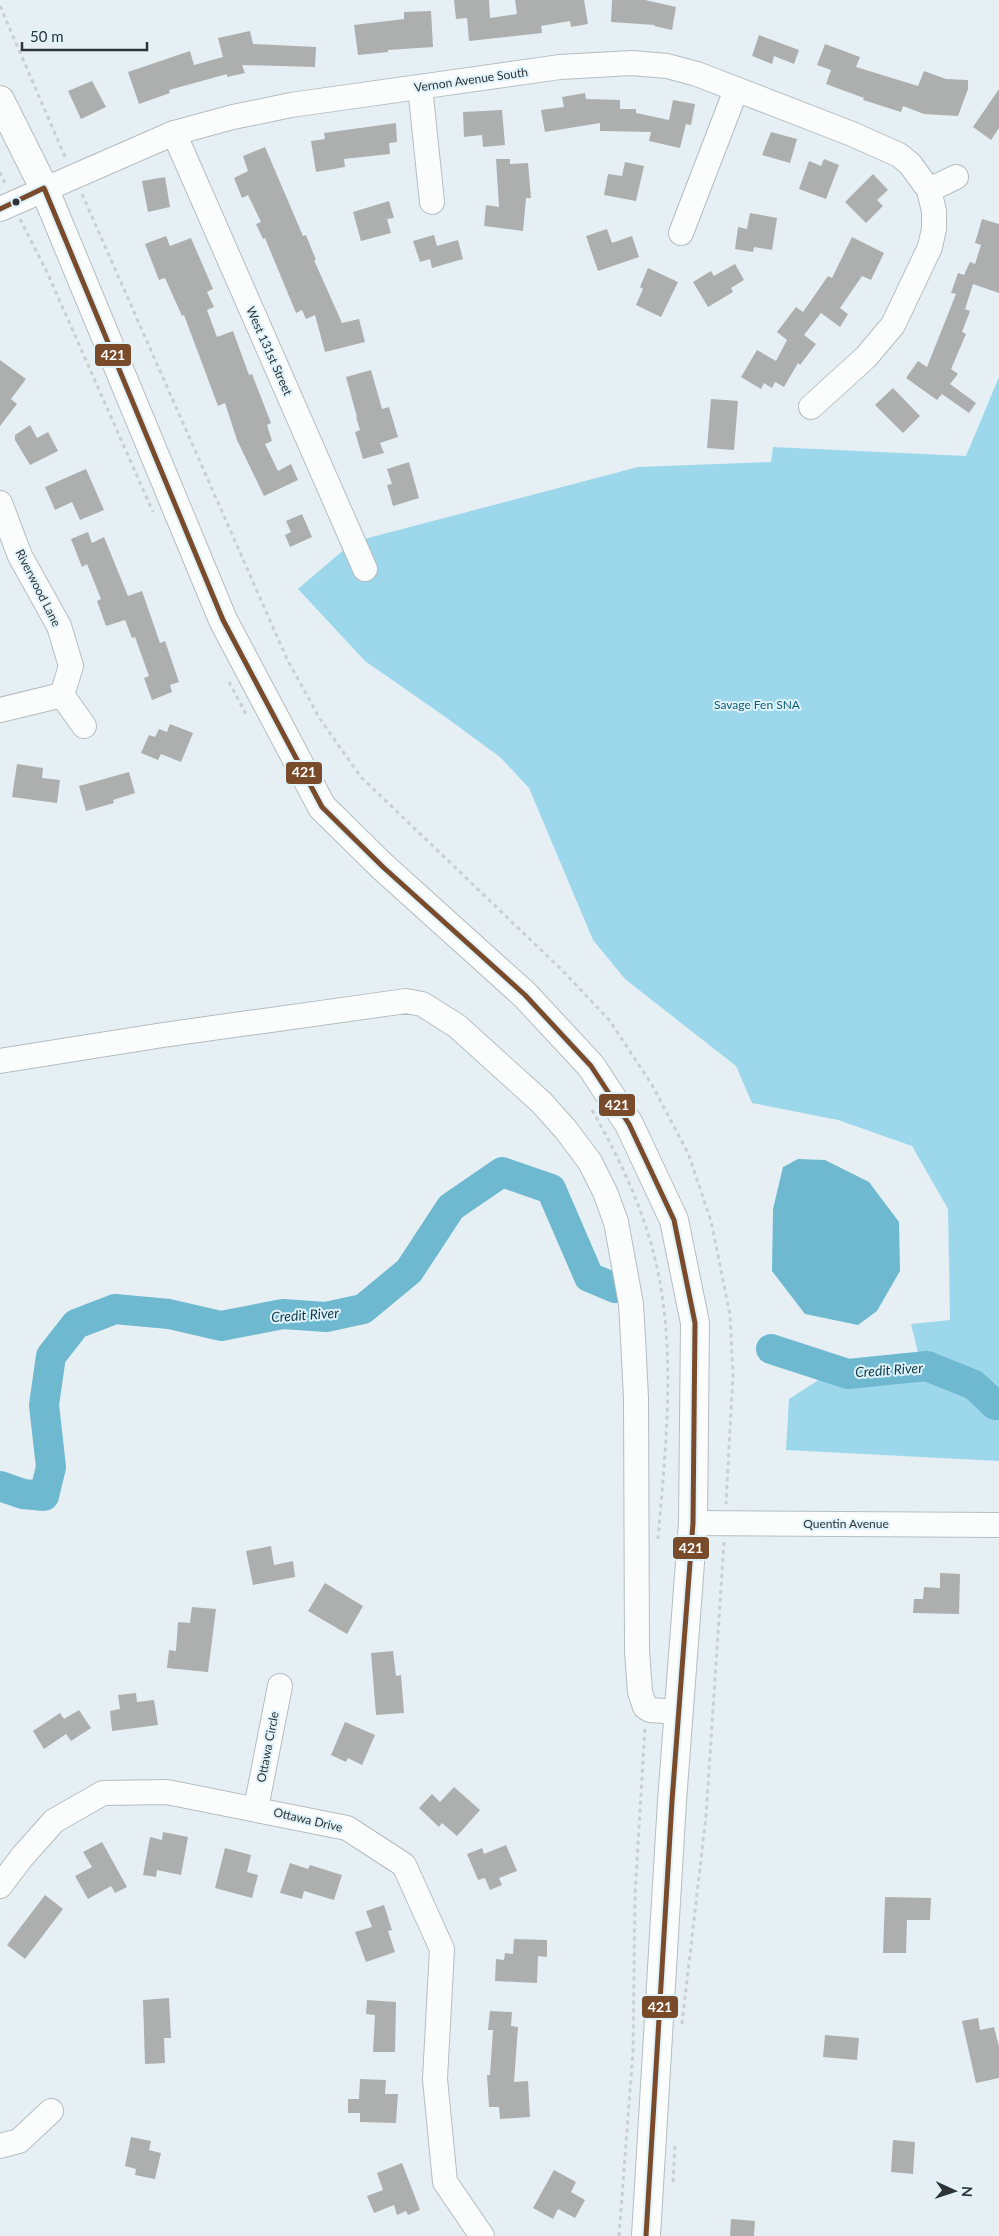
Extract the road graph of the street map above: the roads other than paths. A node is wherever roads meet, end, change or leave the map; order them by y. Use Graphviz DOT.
graph roads {
  1 [pos="420,87"];
  2 [pos="736,90"];
  3 [pos="0,100"];
  4 [pos="174,133"];
  5 [pos="956,176"];
  6 [pos="44,188"];
  7 [pos="929,190"];
  8 [pos="432,202"];
  9 [pos="6,206"];
  10 [pos="681,233"];
  11 [pos="811,407"];
  12 [pos="0,503"];
  13 [pos="365,569"];
  14 [pos="62,694"];
  15 [pos="0,710"];
  16 [pos="84,726"];
  17 [pos="0,1061"];
  18 [pos="693,1523"];
  19 [pos="999,1525"];
  20 [pos="280,1686"];
  21 [pos="678,1712"];
  22 [pos="256,1808"];
  23 [pos="0,1886"];
  24 [pos="50,2111"];
  25 [pos="0,2146"];
  26 [pos="482,2236"];
  27 [pos="646,2236"];
  1 -- 2 [label="street, Vernon Avenue South"];
  1 -- 4 [label="street, Vernon Avenue South"];
  1 -- 8 [label="street"];
  2 -- 7 [label="street, Vernon Avenue South"];
  2 -- 10 [label="street"];
  3 -- 6 [label="main road"];
  4 -- 6 [label="street, Vernon Avenue South"];
  4 -- 13 [label="street, West 131st Street"];
  5 -- 7 [label="street"];
  6 -- 9 [label="street, Vernon Avenue South"];
  6 -- 18 [label="main road"];
  7 -- 11 [label="street"];
  12 -- 14 [label="street, Riverwood Lane"];
  14 -- 15 [label="street"];
  14 -- 16 [label="street"];
  17 -- 21 [label="street"];
  18 -- 19 [label="street, Quentin Avenue"];
  18 -- 21 [label="main road"];
  20 -- 22 [label="street, Ottawa Circle"];
  21 -- 27 [label="main road"];
  22 -- 23 [label="street, Ottawa Drive"];
  22 -- 26 [label="street, Ottawa Drive"];
  24 -- 25 [label="street"];
}
